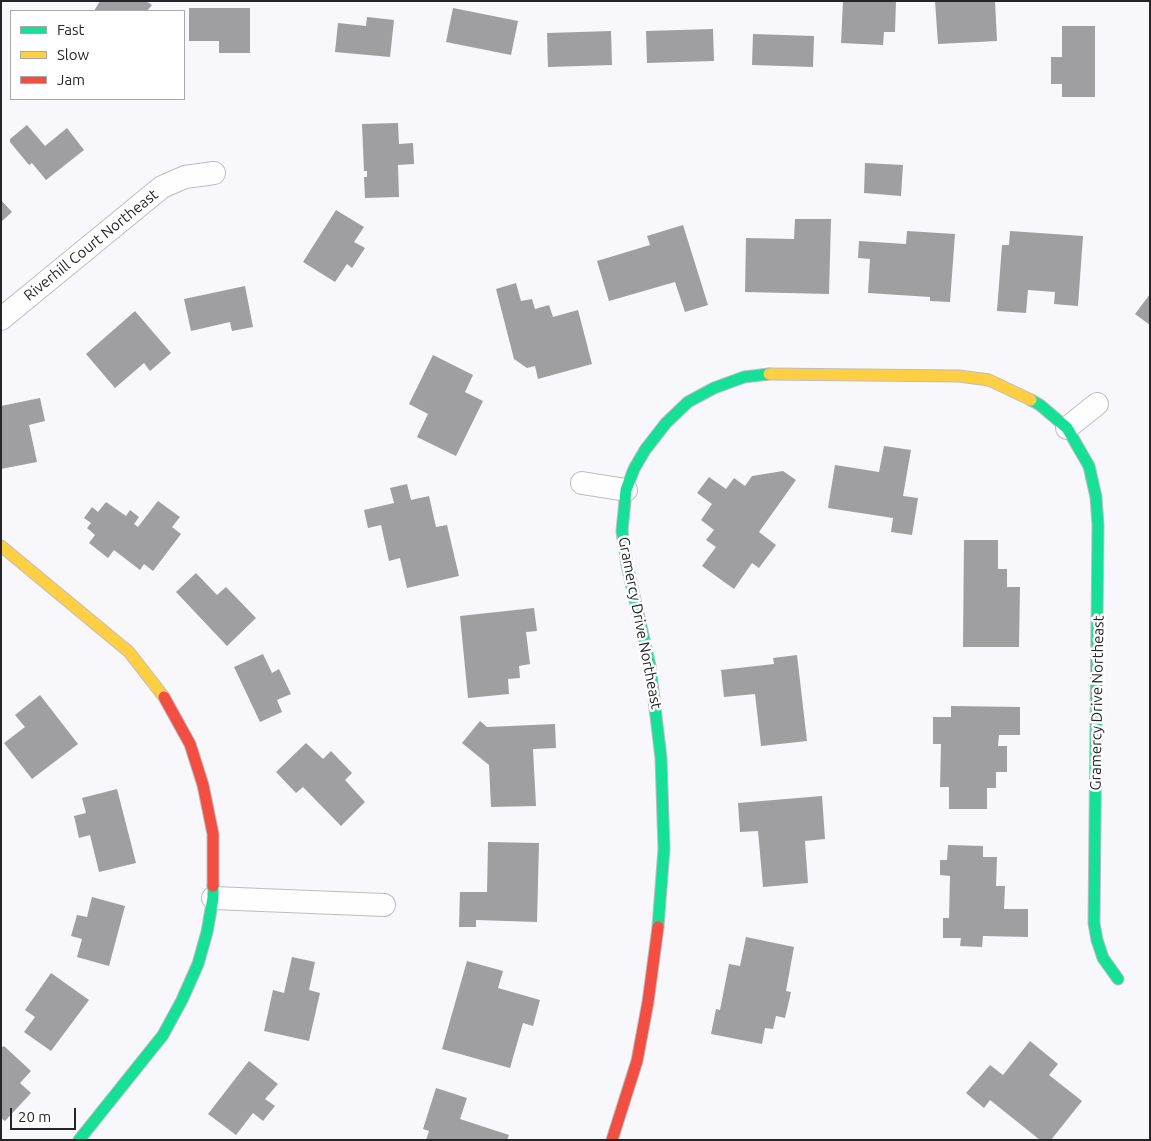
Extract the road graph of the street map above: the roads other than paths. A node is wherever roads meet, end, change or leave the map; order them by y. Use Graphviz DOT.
graph roads {
  1 [pos="214,173"];
  2 [pos="1,319"];
  3 [pos="1097,404"];
  4 [pos="1066,428"];
  5 [pos="582,484"];
  6 [pos="626,490"];
  7 [pos="1,546"];
  8 [pos="213,898"];
  9 [pos="384,905"];
  10 [pos="1118,980"];
  11 [pos="78,1140"];
  12 [pos="612,1140"];
  1 -- 2 [label="street, Riverhill Court Northeast"];
  3 -- 4 [label="street"];
  4 -- 6 [label="street, Gramercy Drive Northeast"];
  4 -- 10 [label="street, Gramercy Drive Northeast"];
  5 -- 6 [label="street"];
  6 -- 12 [label="street, Gramercy Drive Northeast"];
  7 -- 8 [label="street"];
  8 -- 9 [label="street"];
  8 -- 11 [label="street"];
}
